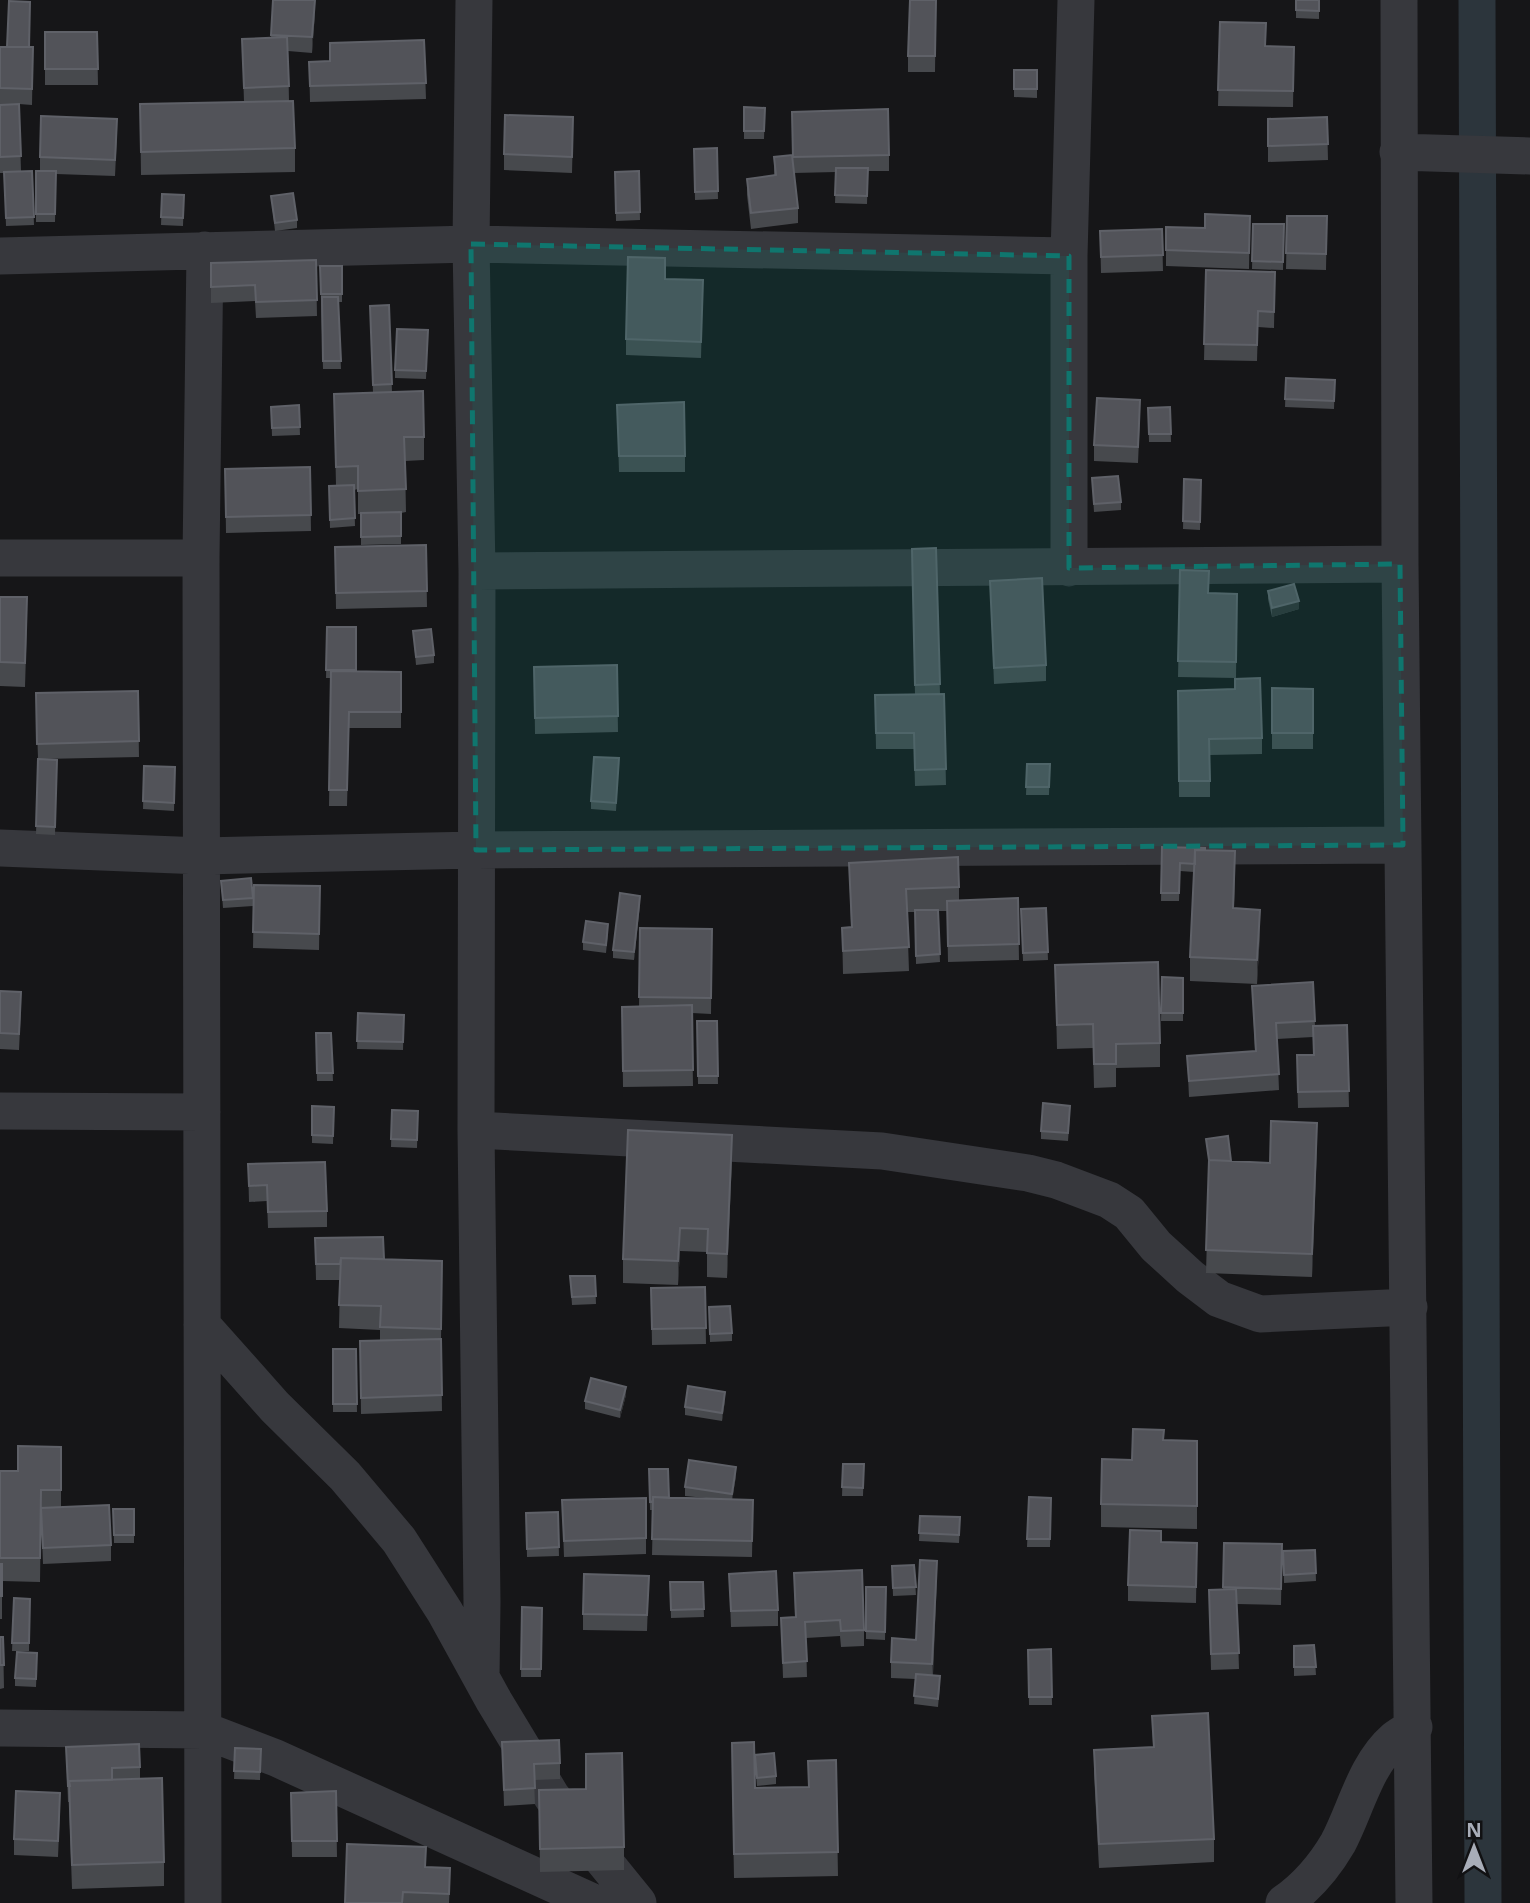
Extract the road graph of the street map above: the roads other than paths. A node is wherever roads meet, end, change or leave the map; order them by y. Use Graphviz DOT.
graph roads {
  1 [pos="474,0"];
  2 [pos="1076,0"];
  3 [pos="1399,0"];
  4 [pos="1398,152"];
  5 [pos="1524,156"];
  6 [pos="471,244"];
  7 [pos="205,250"];
  8 [pos="0,256"];
  9 [pos="1069,256"];
  10 [pos="0,558"];
  11 [pos="201,558"];
  12 [pos="1400,564"];
  13 [pos="1069,568"];
  14 [pos="477,571"];
  15 [pos="1403,845"];
  16 [pos="0,848"];
  17 [pos="476,849"];
  18 [pos="202,856"];
  19 [pos="0,1111"];
  20 [pos="202,1112"];
  21 [pos="476,1130"];
  22 [pos="1409,1307"];
  23 [pos="202,1325"];
  24 [pos="481,1677"];
  25 [pos="1414,1727"];
  26 [pos="0,1728"];
  27 [pos="203,1730"];
  28 [pos="203,1903"];
  29 [pos="595,1903"];
  30 [pos="638,1903"];
  31 [pos="1284,1903"];
  32 [pos="1414,1903"];
  1 -- 6 [label="street"];
  2 -- 9 [label="street"];
  3 -- 4 [label="street"];
  4 -- 5 [label="street"];
  4 -- 12 [label="street"];
  6 -- 7 [label="street"];
  6 -- 9 [label="street"];
  6 -- 14 [label="street"];
  7 -- 8 [label="street"];
  7 -- 11 [label="street"];
  9 -- 13 [label="street"];
  10 -- 11 [label="street"];
  11 -- 18 [label="street"];
  12 -- 13 [label="street"];
  12 -- 15 [label="street"];
  13 -- 14 [label="street"];
  14 -- 17 [label="street"];
  15 -- 17 [label="street"];
  15 -- 22 [label="street"];
  16 -- 18 [label="street"];
  17 -- 18 [label="street"];
  17 -- 21 [label="street"];
  18 -- 20 [label="street"];
  19 -- 20 [label="street"];
  20 -- 23 [label="street"];
  21 -- 22 [label="street"];
  21 -- 24 [label="street"];
  22 -- 25 [label="street"];
  23 -- 24 [label="street"];
  23 -- 27 [label="street"];
  24 -- 30 [label="street"];
  25 -- 31 [label="street"];
  25 -- 32 [label="street"];
  26 -- 27 [label="street"];
  27 -- 28 [label="street"];
  27 -- 29 [label="street"];
}
